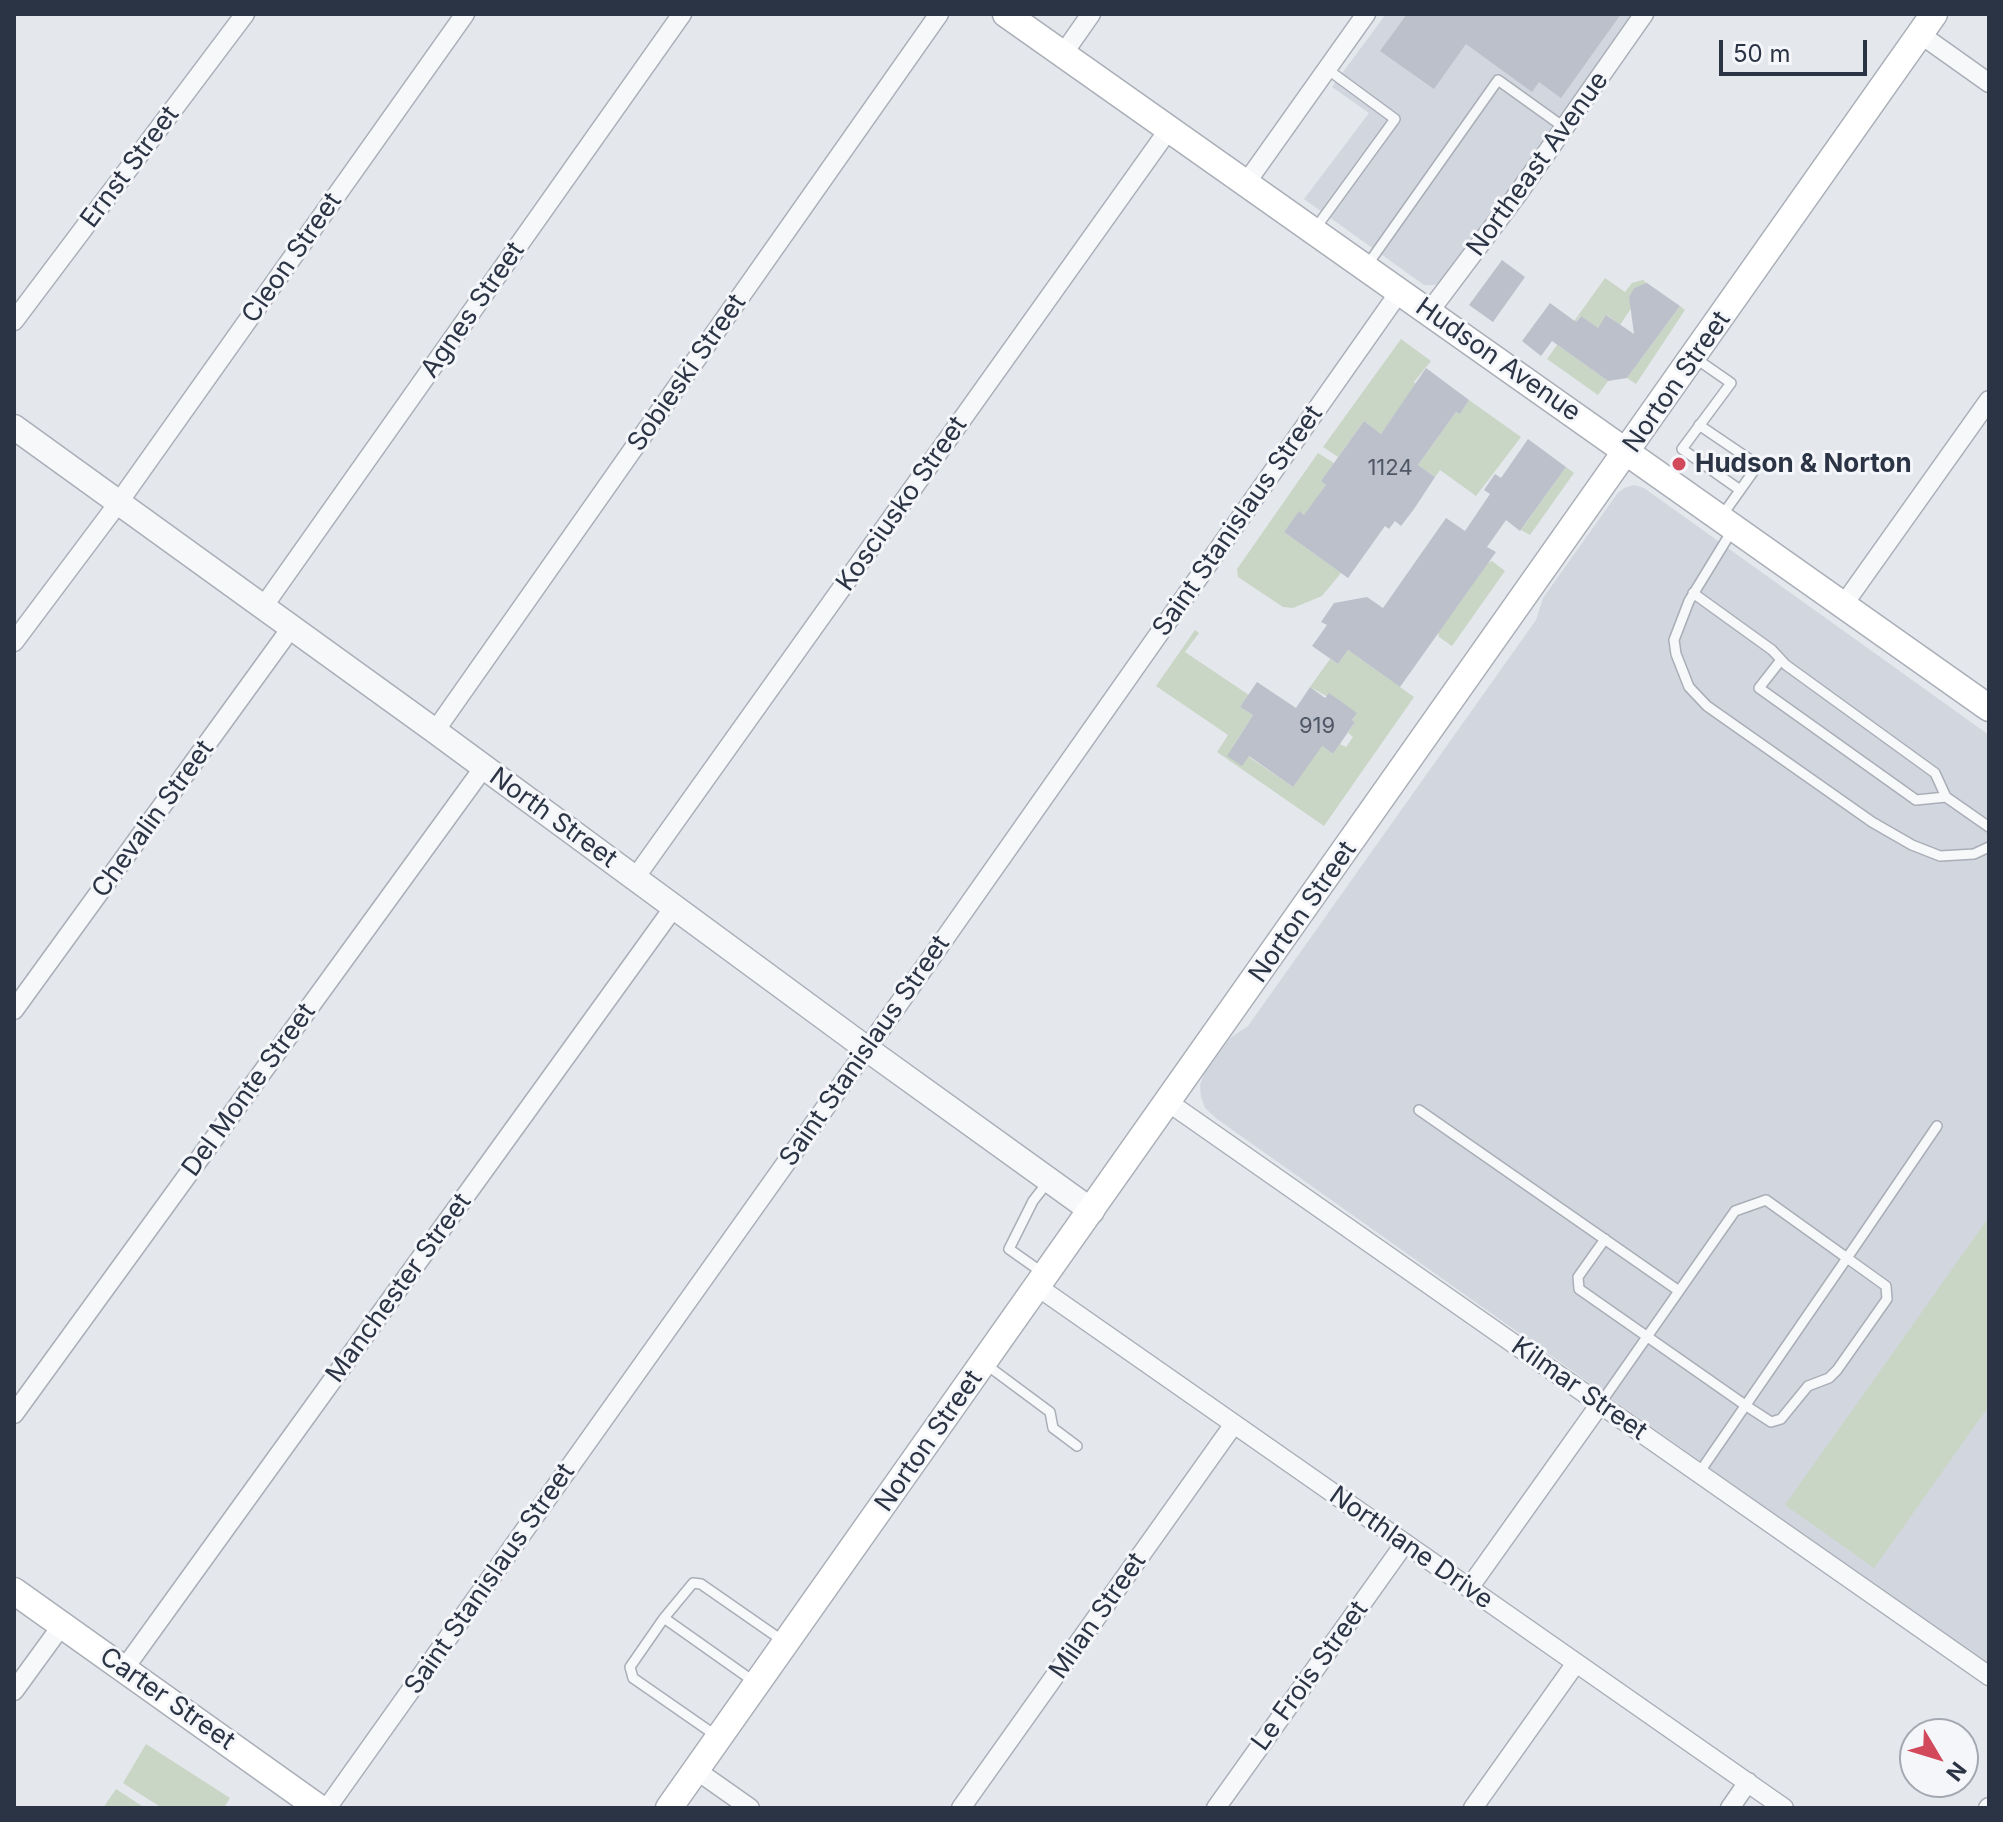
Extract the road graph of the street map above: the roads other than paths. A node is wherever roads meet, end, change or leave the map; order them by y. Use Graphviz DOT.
graph roads {
  1 [pos="245,14"];
  2 [pos="465,14"];
  3 [pos="682,14"];
  4 [pos="939,14"];
  5 [pos="1006,14"];
  6 [pos="1091,14"];
  7 [pos="1366,14"];
  8 [pos="1644,14"];
  9 [pos="1927,24"];
  10 [pos="1063,54"];
  11 [pos="1327,69"];
  12 [pos="1989,83"];
  13 [pos="1565,128"];
  14 [pos="1169,129"];
  15 [pos="1246,183"];
  16 [pos="1313,231"];
  17 [pos="1365,268"];
  18 [pos="1400,291"];
  19 [pos="1429,312"];
  20 [pos="14,321"];
  21 [pos="1694,357"];
  22 [pos="1989,400"];
  23 [pos="1699,425"];
  24 [pos="14,427"];
  25 [pos="1628,451"];
  26 [pos="1740,490"];
  27 [pos="119,502"];
  28 [pos="1728,522"];
  29 [pos="1693,593"];
  30 [pos="1844,604"];
  31 [pos="263,607"];
  32 [pos="291,628"];
  33 [pos="14,642"];
  34 [pos="1781,660"];
  35 [pos="1989,708"];
  36 [pos="435,731"];
  37 [pos="484,767"];
  38 [pos="1946,797"];
  39 [pos="1989,827"];
  40 [pos="1989,847"];
  41 [pos="635,878"];
  42 [pos="674,907"];
  43 [pos="14,1010"];
  44 [pos="867,1049"];
  45 [pos="1168,1102"];
  46 [pos="1419,1110"];
  47 [pos="1937,1126"];
  48 [pos="1049,1180"];
  49 [pos="1092,1211"];
  50 [pos="1605,1239"];
  51 [pos="1847,1258"];
  52 [pos="1042,1281"];
  53 [pos="1679,1291"];
  54 [pos="1647,1336"];
  55 [pos="984,1363"];
  56 [pos="1600,1404"];
  57 [pos="1745,1405"];
  58 [pos="14,1414"];
  59 [pos="1234,1424"];
  60 [pos="1077,1446"];
  61 [pos="1699,1473"];
  62 [pos="1405,1543"];
  63 [pos="1469,1588"];
  64 [pos="14,1591"];
  65 [pos="664,1618"];
  66 [pos="62,1625"];
  67 [pos="786,1643"];
  68 [pos="1576,1663"];
  69 [pos="124,1669"];
  70 [pos="1989,1676"];
  71 [pos="757,1684"];
  72 [pos="14,1691"];
  73 [pos="719,1737"];
  74 [pos="696,1770"];
  75 [pos="1748,1782"];
  76 [pos="319,1808"];
  77 [pos="327,1808"];
  78 [pos="669,1808"];
  79 [pos="750,1808"];
  80 [pos="961,1808"];
  81 [pos="1216,1808"];
  82 [pos="1473,1808"];
  83 [pos="1730,1808"];
  84 [pos="1784,1808"];
  1 -- 20 [label="street, Ernst Street"];
  2 -- 27 [label="street, Cleon Street"];
  3 -- 31 [label="street, Agnes Street"];
  4 -- 36 [label="street, Sobieski Street"];
  5 -- 10 [label="main road, Hudson Avenue"];
  6 -- 10 [label="street"];
  7 -- 11 [label="street"];
  8 -- 13 [label="street, Northeast Avenue"];
  9 -- 12 [label="street"];
  9 -- 21 [label="main road, Norton Street"];
  10 -- 14 [label="main road, Hudson Avenue"];
  11 -- 15 [label="street"];
  11 -- 16 [label="lane"];
  13 -- 17 [label="lane"];
  13 -- 19 [label="street, Northeast Avenue"];
  14 -- 15 [label="main road, Hudson Avenue"];
  14 -- 41 [label="street, Kosciusko Street"];
  15 -- 16 [label="main road, Hudson Avenue"];
  16 -- 17 [label="main road, Hudson Avenue"];
  17 -- 18 [label="main road, Hudson Avenue"];
  18 -- 19 [label="main road, Hudson Avenue"];
  18 -- 44 [label="street, Saint Stanislaus Street"];
  19 -- 25 [label="main road, Hudson Avenue"];
  21 -- 23 [label="lane"];
  21 -- 25 [label="main road, Norton Street"];
  22 -- 30 [label="street"];
  23 -- 26 [label="lane"];
  23 -- 26 [label="lane"];
  24 -- 27 [label="street, North Street"];
  25 -- 28 [label="main road, Hudson Avenue"];
  25 -- 45 [label="main road, Norton Street"];
  26 -- 28 [label="lane"];
  27 -- 31 [label="street, North Street"];
  27 -- 33 [label="street, Cleon Street"];
  28 -- 29 [label="lane"];
  28 -- 30 [label="main road, Hudson Avenue"];
  29 -- 34 [label="lane"];
  29 -- 40 [label="lane"];
  30 -- 35 [label="main road, Hudson Avenue"];
  31 -- 32 [label="street, North Street"];
  32 -- 36 [label="street, North Street"];
  32 -- 43 [label="street, Chevalin Street"];
  34 -- 38 [label="lane"];
  34 -- 38 [label="lane"];
  36 -- 37 [label="street, North Street"];
  37 -- 41 [label="street, North Street"];
  37 -- 58 [label="street, Del Monte Street"];
  38 -- 39 [label="lane"];
  41 -- 42 [label="street, North Street"];
  42 -- 44 [label="street, North Street"];
  42 -- 69 [label="street, Manchester Street"];
  44 -- 48 [label="street, North Street"];
  44 -- 77 [label="street, Saint Stanislaus Street"];
  45 -- 49 [label="main road, Norton Street"];
  45 -- 56 [label="street, Kilmar Street"];
  46 -- 50 [label="lane"];
  47 -- 51 [label="lane"];
  48 -- 49 [label="street, North Street"];
  48 -- 52 [label="lane"];
  49 -- 52 [label="main road, Norton Street"];
  50 -- 53 [label="lane"];
  50 -- 54 [label="lane"];
  51 -- 53 [label="lane"];
  51 -- 57 [label="lane"];
  51 -- 57 [label="lane"];
  52 -- 55 [label="main road, Norton Street"];
  52 -- 59 [label="street, Northlane Drive"];
  53 -- 54 [label="lane"];
  54 -- 56 [label="lane"];
  54 -- 57 [label="lane"];
  55 -- 60 [label="lane"];
  55 -- 67 [label="main road, Norton Street"];
  56 -- 61 [label="street, Kilmar Street"];
  56 -- 63 [label="street"];
  57 -- 61 [label="lane"];
  59 -- 62 [label="street, Northlane Drive"];
  59 -- 80 [label="street, Milan Street"];
  61 -- 70 [label="street, Kilmar Street"];
  62 -- 63 [label="street, Northlane Drive"];
  62 -- 81 [label="street, Le Frois Street"];
  63 -- 68 [label="street, Northlane Drive"];
  64 -- 66 [label="main road, Carter Street"];
  65 -- 67 [label="lane"];
  65 -- 71 [label="lane"];
  65 -- 73 [label="lane"];
  66 -- 69 [label="main road, Carter Street"];
  66 -- 72 [label="street"];
  67 -- 71 [label="main road, Norton Street"];
  68 -- 75 [label="street, Northlane Drive"];
  68 -- 82 [label="street"];
  69 -- 76 [label="main road, Carter Street"];
  71 -- 73 [label="main road, Norton Street"];
  73 -- 74 [label="main road, Norton Street"];
  74 -- 78 [label="main road, Norton Street"];
  74 -- 79 [label="street"];
  75 -- 83 [label="street"];
  75 -- 84 [label="street, Northlane Drive"];
}
